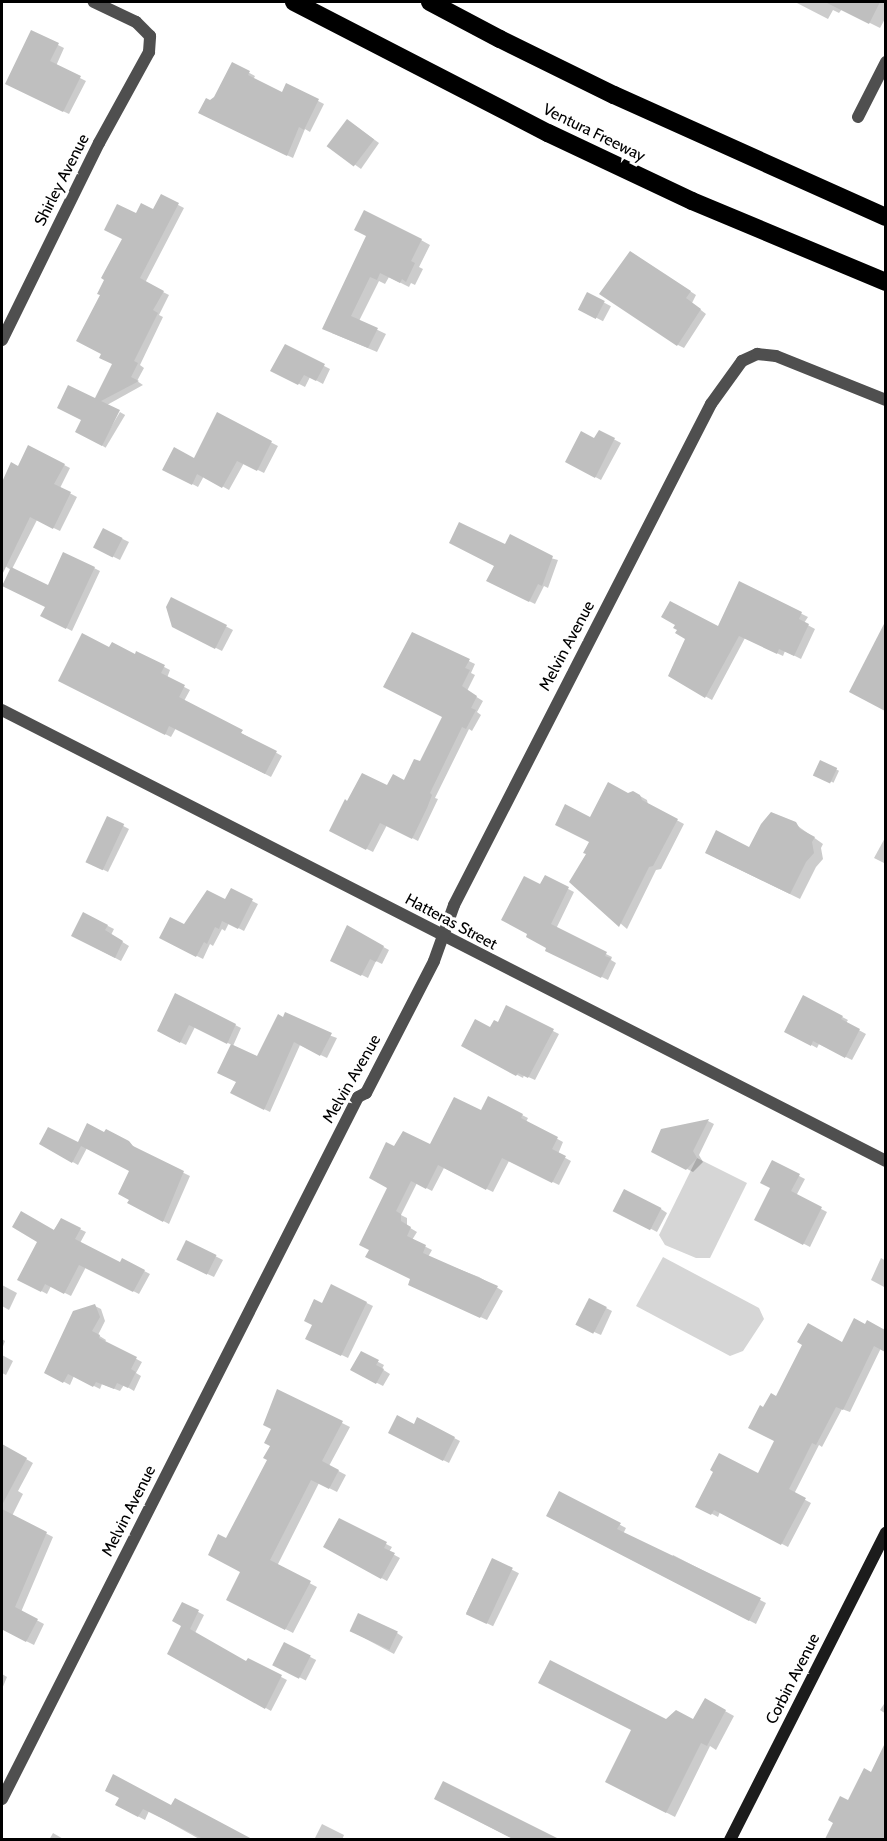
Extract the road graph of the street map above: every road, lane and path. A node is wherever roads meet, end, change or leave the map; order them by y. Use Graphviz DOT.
graph roads {
  1 [pos="94,2"];
  2 [pos="294,2"];
  3 [pos="430,2"];
  4 [pos="885,62"];
  5 [pos="858,117"];
  6 [pos="885,217"];
  7 [pos="885,282"];
  8 [pos="2,340"];
  9 [pos="885,400"];
  10 [pos="2,710"];
  11 [pos="443,937"];
  12 [pos="885,1161"];
  13 [pos="885,1532"];
  14 [pos="2,1799"];
  15 [pos="730,1839"];
  1 -- 8 [label="street, Shirley Avenue"];
  2 -- 7 [label="highway, Ventura Freeway"];
  3 -- 6 [label="highway"];
  4 -- 5 [label="street"];
  9 -- 11 [label="street, Melvin Avenue"];
  10 -- 11 [label="street, Hatteras Street"];
  11 -- 12 [label="street, Hatteras Street"];
  11 -- 14 [label="street, Melvin Avenue"];
  13 -- 15 [label="main road, Corbin Avenue"];
}
